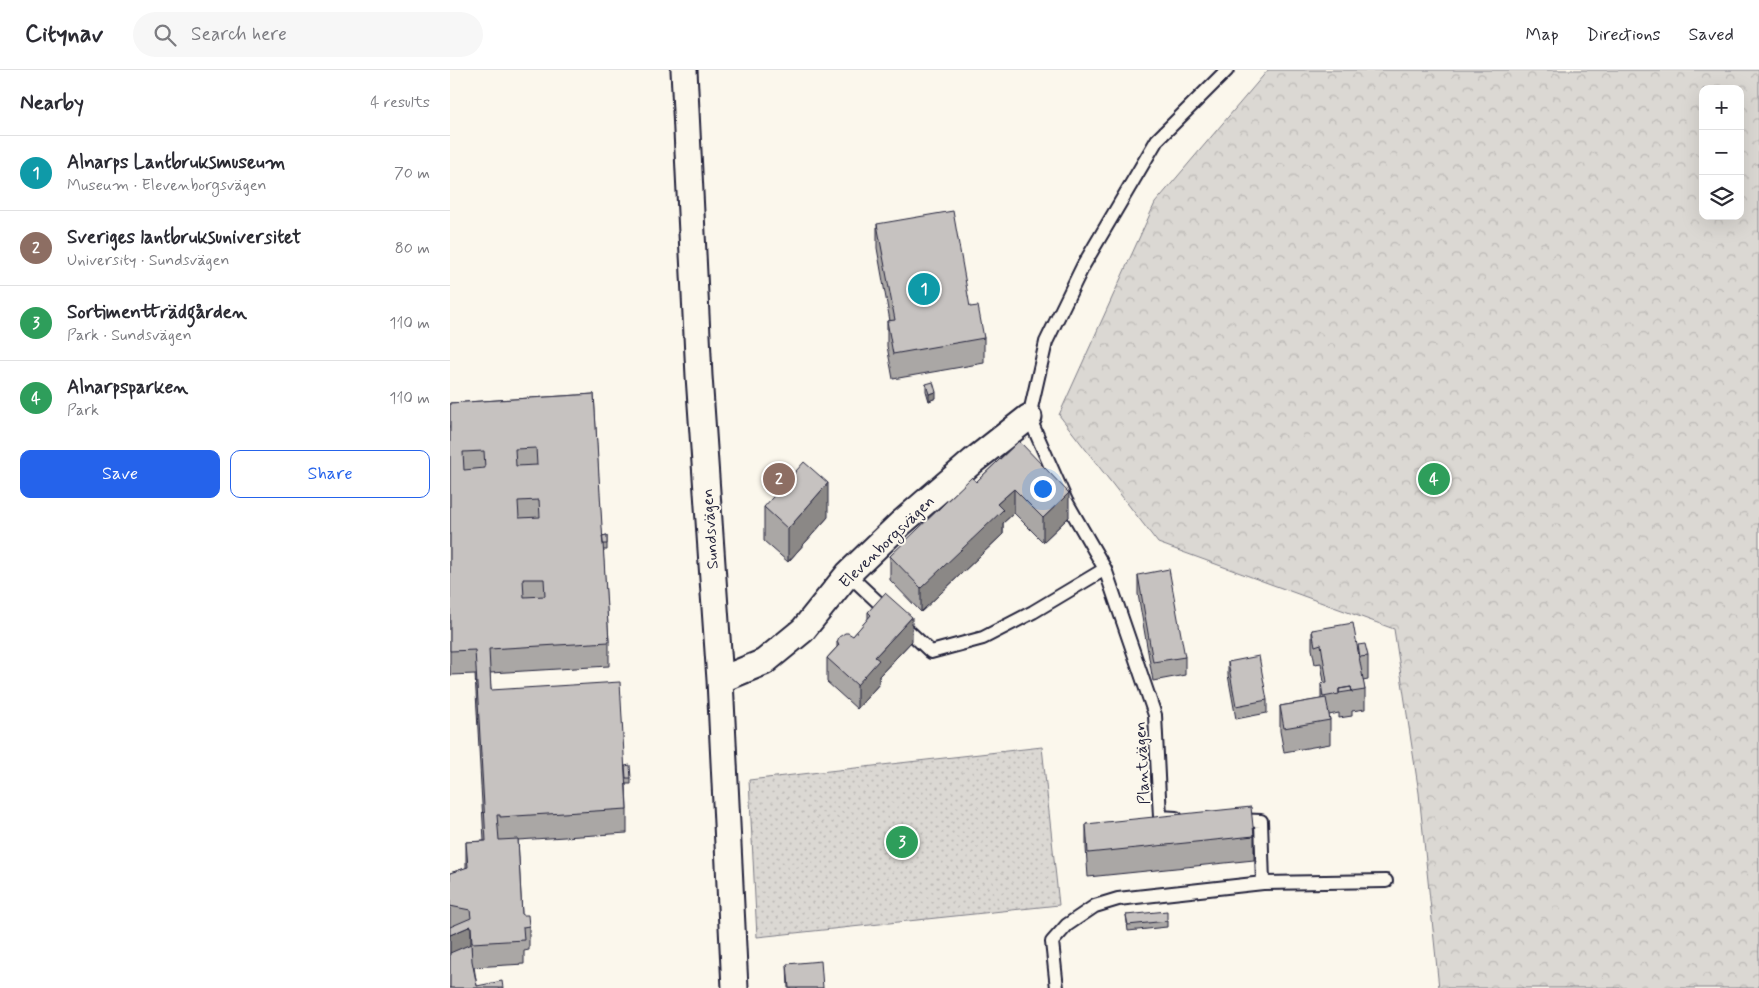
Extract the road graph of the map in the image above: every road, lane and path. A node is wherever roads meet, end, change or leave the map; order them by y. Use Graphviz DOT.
graph roads {
  1 [pos="684,70"];
  2 [pos="1227,70"];
  3 [pos="1029,417"];
  4 [pos="1105,569"];
  5 [pos="848,574"];
  6 [pos="720,680"];
  7 [pos="1187,818"];
  8 [pos="1224,820"];
  9 [pos="1386,881"];
  10 [pos="1263,883"];
  11 [pos="735,988"];
  12 [pos="1057,988"];
  1 -- 6 [label="street, Sundsvägen"];
  2 -- 3 [label="lane"];
  3 -- 4 [label="lane, Plantvägen"];
  3 -- 5 [label="street, Elevenborgsvägen"];
  4 -- 5 [label="lane"];
  4 -- 7 [label="lane, Plantvägen"];
  5 -- 6 [label="street, Elevenborgsvägen"];
  6 -- 11 [label="street, Sundsvägen"];
  8 -- 10 [label="lane"];
  9 -- 10 [label="lane"];
  10 -- 12 [label="lane"];
}
